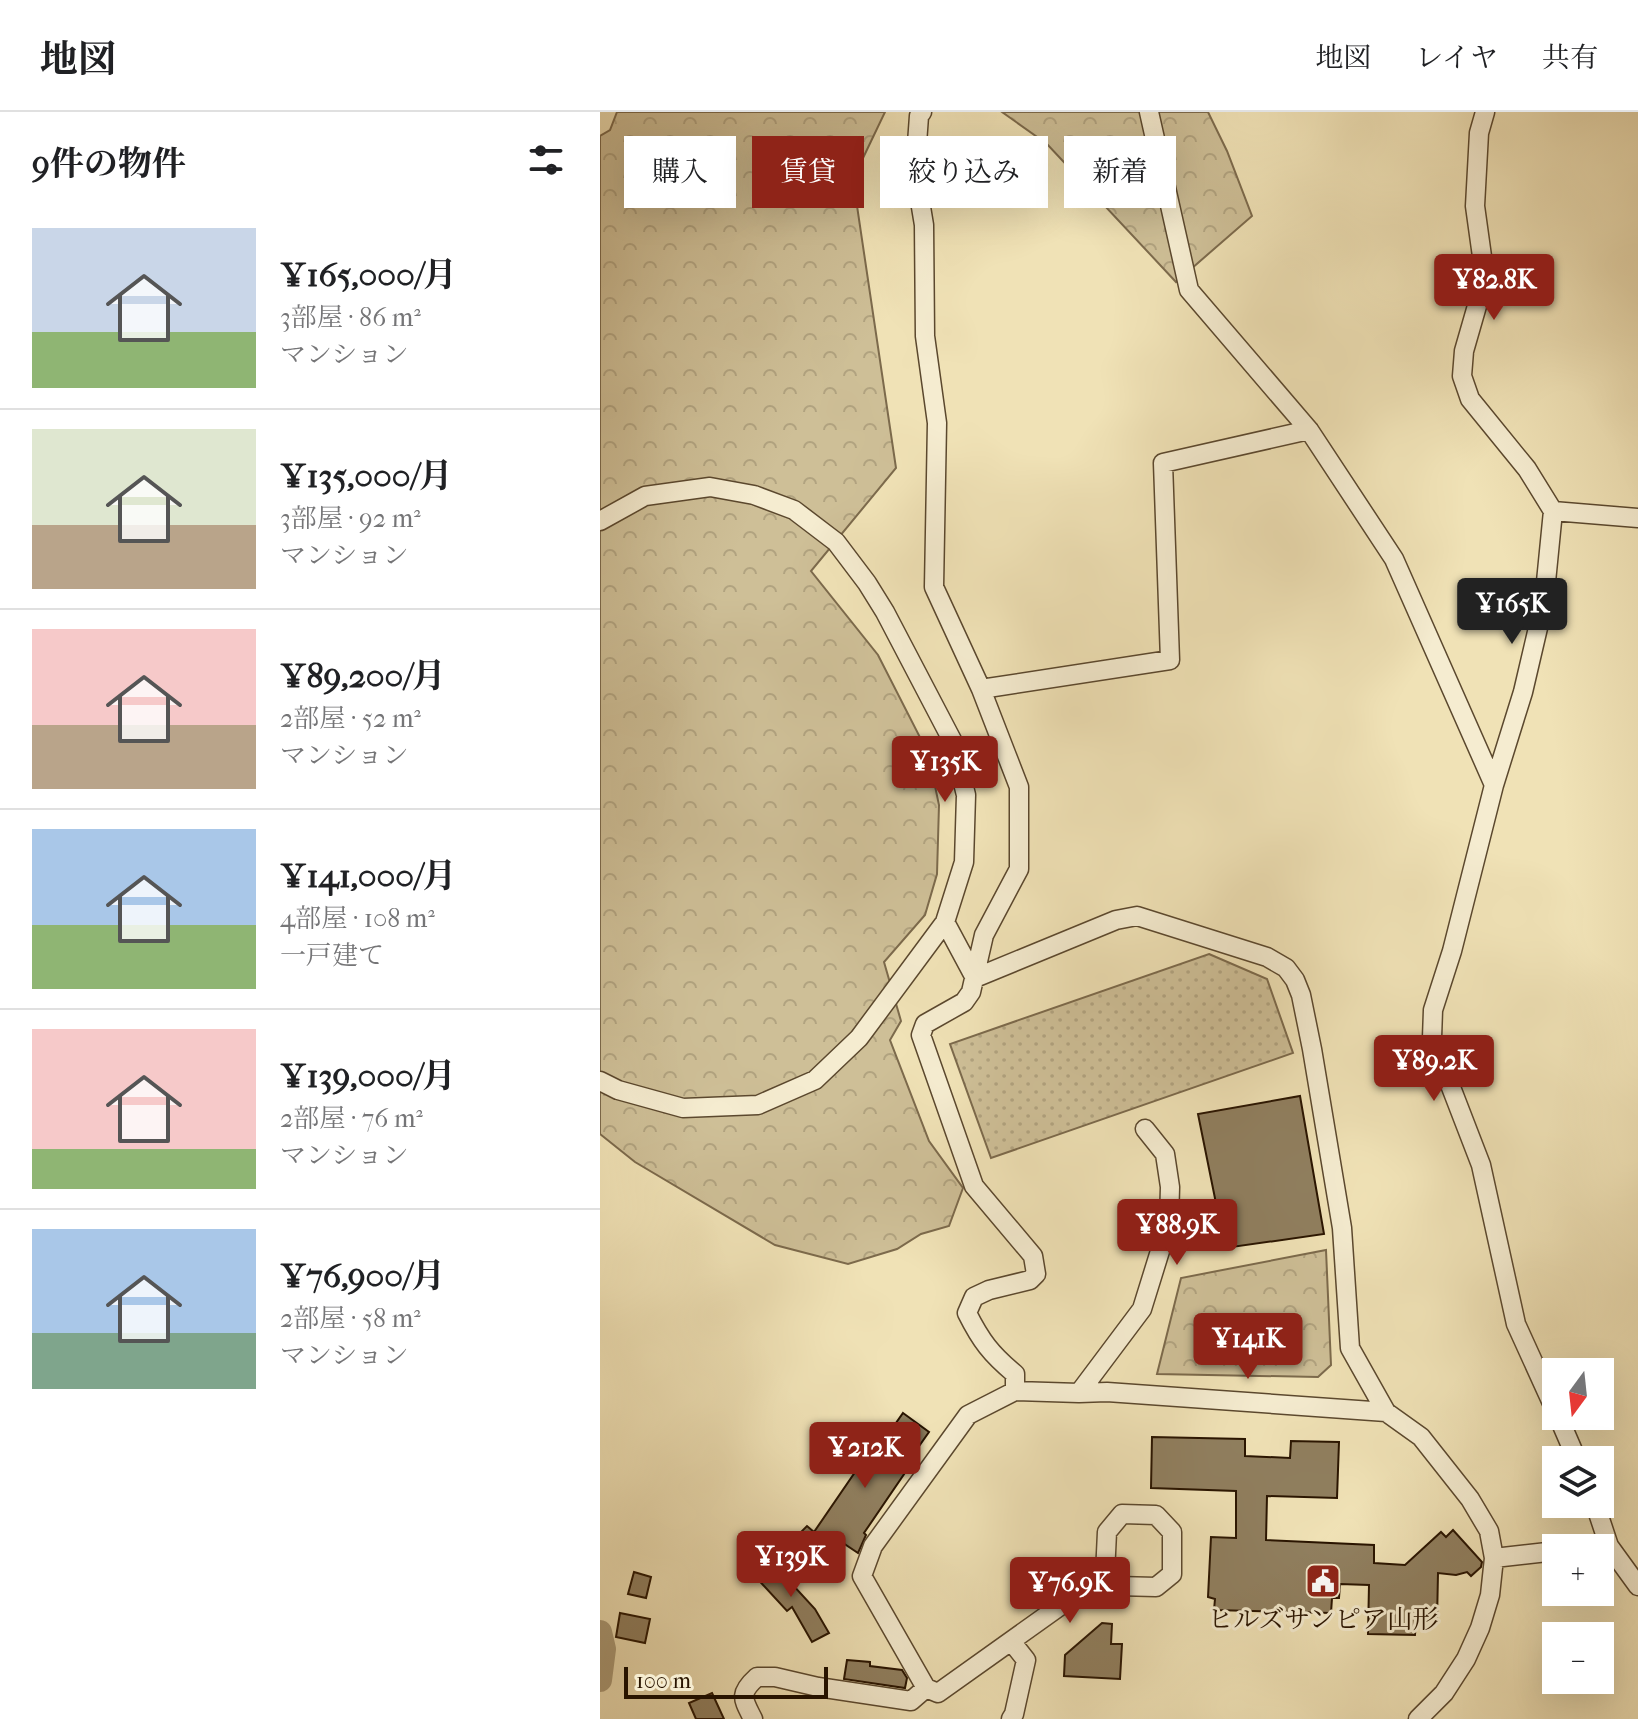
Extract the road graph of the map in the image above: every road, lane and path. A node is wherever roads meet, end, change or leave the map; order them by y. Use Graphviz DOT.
graph roads {
  1 [pos="922,112"];
  2 [pos="1149,112"];
  3 [pos="1485,112"];
  4 [pos="1309,430"];
  5 [pos="1553,511"];
  6 [pos="1638,518"];
  7 [pos="600,521"];
  8 [pos="981,689"];
  9 [pos="1494,785"];
  10 [pos="945,922"];
  11 [pos="975,978"];
  12 [pos="600,1081"];
  13 [pos="1145,1129"];
  14 [pos="1542,1381"];
  15 [pos="1015,1391"];
  16 [pos="1079,1393"];
  17 [pos="1386,1412"];
  18 [pos="1542,1553"];
  19 [pos="1614,1553"];
  20 [pos="1494,1558"];
  21 [pos="1105,1574"];
  22 [pos="1638,1586"];
  23 [pos="1011,1641"];
  24 [pos="926,1688"];
  25 [pos="753,1719"];
  26 [pos="1011,1719"];
  27 [pos="1418,1719"];
  1 -- 8 [label="street"];
  2 -- 4 [label="street"];
  3 -- 5 [label="street"];
  4 -- 8 [label="street"];
  4 -- 9 [label="street"];
  5 -- 6 [label="street"];
  5 -- 9 [label="street"];
  7 -- 10 [label="street"];
  8 -- 11 [label="street"];
  9 -- 14 [label="street"];
  10 -- 11 [label="street"];
  10 -- 12 [label="street"];
  11 -- 15 [label="street"];
  11 -- 17 [label="street"];
  13 -- 16 [label="street"];
  15 -- 16 [label="street"];
  15 -- 24 [label="street"];
  16 -- 17 [label="street"];
  17 -- 20 [label="street"];
  18 -- 20 [label="street"];
  19 -- 22 [label="street"];
  20 -- 27 [label="street"];
  21 -- 21 [label="street"];
  21 -- 23 [label="street"];
  23 -- 24 [label="street"];
  23 -- 26 [label="street"];
  24 -- 25 [label="street"];
}
